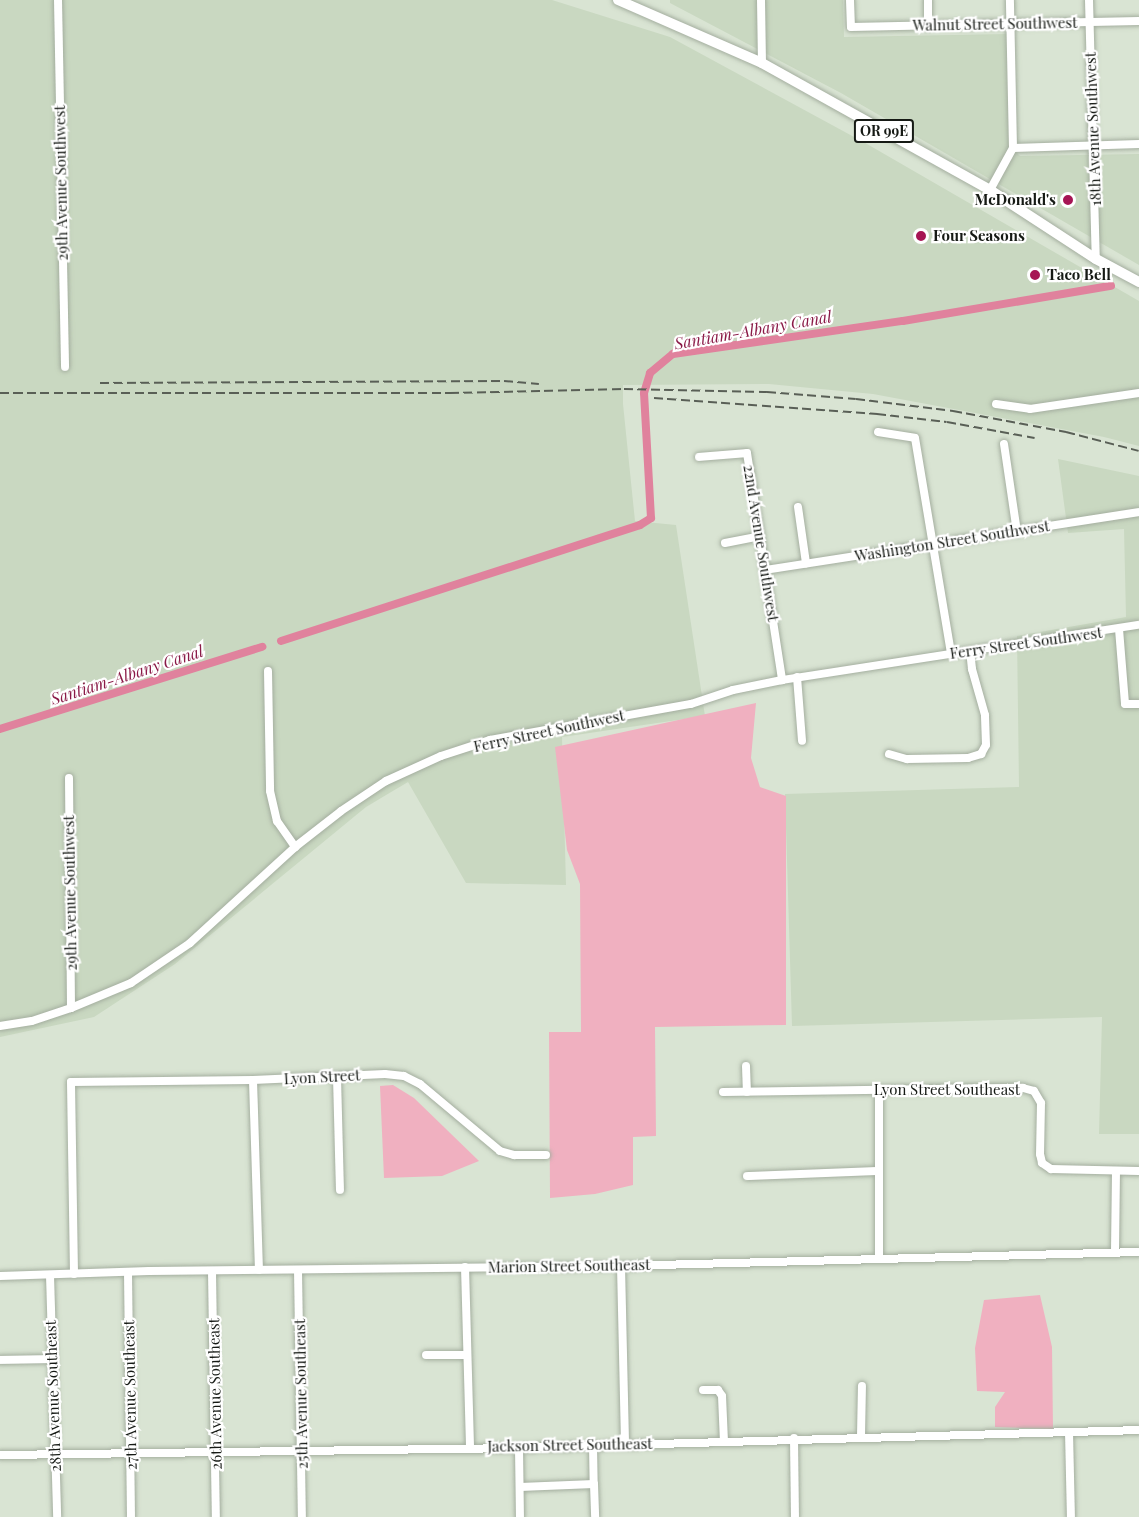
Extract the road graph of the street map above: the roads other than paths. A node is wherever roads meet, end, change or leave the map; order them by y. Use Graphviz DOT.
graph roads {
  1 [pos="58,0"];
  2 [pos="618,0"];
  3 [pos="762,0"];
  4 [pos="850,0"];
  5 [pos="928,0"];
  6 [pos="1010,0"];
  7 [pos="1089,0"];
  8 [pos="1139,21"];
  9 [pos="1089,22"];
  10 [pos="1011,24"];
  11 [pos="928,26"];
  12 [pos="762,63"];
  13 [pos="1139,144"];
  14 [pos="1094,146"];
  15 [pos="1013,148"];
  16 [pos="990,190"];
  17 [pos="1096,259"];
  18 [pos="1139,282"];
  19 [pos="65,367"];
  20 [pos="1139,393"];
  21 [pos="996,404"];
  22 [pos="878,432"];
  23 [pos="1004,444"];
  24 [pos="699,457"];
  25 [pos="798,507"];
  26 [pos="1139,512"];
  27 [pos="1017,532"];
  28 [pos="760,536"];
  29 [pos="725,543"];
  30 [pos="933,544"];
  31 [pos="806,563"];
  32 [pos="765,570"];
  33 [pos="1139,625"];
  34 [pos="1119,629"];
  35 [pos="970,651"];
  36 [pos="951,654"];
  37 [pos="268,671"];
  38 [pos="797,677"];
  39 [pos="782,680"];
  40 [pos="1139,704"];
  41 [pos="802,741"];
  42 [pos="888,754"];
  43 [pos="69,778"];
  44 [pos="295,847"];
  45 [pos="71,1008"];
  46 [pos="0,1026"];
  47 [pos="746,1066"];
  48 [pos="336,1077"];
  49 [pos="253,1080"];
  50 [pos="879,1091"];
  51 [pos="723,1092"];
  52 [pos="747,1092"];
  53 [pos="546,1155"];
  54 [pos="879,1171"];
  55 [pos="1116,1171"];
  56 [pos="1139,1171"];
  57 [pos="747,1176"];
  58 [pos="340,1190"];
  59 [pos="1116,1252"];
  60 [pos="1139,1252"];
  61 [pos="879,1257"];
  62 [pos="621,1266"];
  63 [pos="465,1267"];
  64 [pos="259,1270"];
  65 [pos="298,1270"];
  66 [pos="129,1272"];
  67 [pos="212,1272"];
  68 [pos="74,1274"];
  69 [pos="50,1275"];
  70 [pos="0,1276"];
  71 [pos="426,1355"];
  72 [pos="468,1355"];
  73 [pos="51,1359"];
  74 [pos="0,1360"];
  75 [pos="862,1386"];
  76 [pos="703,1390"];
  77 [pos="1139,1430"];
  78 [pos="1069,1432"];
  79 [pos="861,1436"];
  80 [pos="794,1438"];
  81 [pos="724,1441"];
  82 [pos="625,1444"];
  83 [pos="593,1445"];
  84 [pos="470,1447"];
  85 [pos="519,1448"];
  86 [pos="302,1450"];
  87 [pos="130,1452"];
  88 [pos="216,1452"];
  89 [pos="55,1454"];
  90 [pos="0,1455"];
  91 [pos="594,1485"];
  92 [pos="520,1487"];
  93 [pos="57,1517"];
  94 [pos="131,1517"];
  95 [pos="216,1517"];
  96 [pos="302,1517"];
  97 [pos="520,1517"];
  98 [pos="595,1517"];
  99 [pos="795,1517"];
  100 [pos="1071,1517"];
  1 -- 19 [label="street, 29th Avenue Southwest"];
  2 -- 12 [label="main road, OR 99E"];
  3 -- 12 [label="street"];
  4 -- 11 [label="street, Walnut Street Southwest"];
  5 -- 11 [label="street"];
  6 -- 10 [label="street"];
  7 -- 9 [label="street, 18th Avenue Southwest"];
  8 -- 9 [label="street, Walnut Street Southwest"];
  9 -- 10 [label="street, Walnut Street Southwest"];
  9 -- 14 [label="street, 18th Avenue Southwest"];
  10 -- 11 [label="street, Walnut Street Southwest"];
  10 -- 15 [label="street"];
  12 -- 16 [label="main road, OR 99E"];
  13 -- 14 [label="street"];
  14 -- 15 [label="street"];
  14 -- 17 [label="street, 18th Avenue Southwest"];
  15 -- 16 [label="street"];
  16 -- 17 [label="main road, OR 99E"];
  17 -- 18 [label="main road, OR 99E"];
  20 -- 21 [label="street"];
  22 -- 30 [label="street"];
  23 -- 27 [label="street"];
  24 -- 28 [label="street, 22nd Avenue Southwest"];
  25 -- 31 [label="street"];
  26 -- 27 [label="street, Washington Street Southwest"];
  27 -- 30 [label="street, Washington Street Southwest"];
  28 -- 29 [label="street"];
  28 -- 32 [label="street, 22nd Avenue Southwest"];
  30 -- 31 [label="street, Washington Street Southwest"];
  30 -- 36 [label="street"];
  31 -- 32 [label="street, Washington Street Southwest"];
  32 -- 39 [label="street, 22nd Avenue Southwest"];
  33 -- 34 [label="street, Ferry Street Southwest"];
  34 -- 35 [label="street, Ferry Street Southwest"];
  34 -- 40 [label="street"];
  35 -- 36 [label="street, Ferry Street Southwest"];
  35 -- 42 [label="street"];
  36 -- 38 [label="street, Ferry Street Southwest"];
  37 -- 44 [label="street"];
  38 -- 39 [label="street, Ferry Street Southwest"];
  38 -- 41 [label="street"];
  39 -- 44 [label="street, Ferry Street Southwest"];
  43 -- 45 [label="street, 29th Avenue Southwest"];
  44 -- 45 [label="street, Ferry Street Southwest"];
  45 -- 46 [label="street, Ferry Street Southwest"];
  47 -- 52 [label="street"];
  48 -- 49 [label="street, Lyon Street"];
  48 -- 53 [label="street, Lyon Street"];
  48 -- 58 [label="street"];
  49 -- 64 [label="street"];
  49 -- 68 [label="street, Lyon Street"];
  50 -- 52 [label="street, Lyon Street Southeast"];
  50 -- 54 [label="street"];
  50 -- 55 [label="street, Lyon Street Southeast"];
  51 -- 52 [label="street, Lyon Street Southeast"];
  54 -- 57 [label="street"];
  54 -- 61 [label="street"];
  55 -- 56 [label="street, Lyon Street Southeast"];
  55 -- 59 [label="street"];
  59 -- 60 [label="street, Marion Street Southeast"];
  59 -- 61 [label="street, Marion Street Southeast"];
  61 -- 62 [label="street, Marion Street Southeast"];
  62 -- 63 [label="street, Marion Street Southeast"];
  62 -- 82 [label="street"];
  63 -- 65 [label="street, Marion Street Southeast"];
  63 -- 72 [label="street"];
  64 -- 65 [label="street, Marion Street Southeast"];
  64 -- 67 [label="street, Marion Street Southeast"];
  65 -- 86 [label="street, 25th Avenue Southeast"];
  66 -- 67 [label="street, Marion Street Southeast"];
  66 -- 68 [label="street, Marion Street Southeast"];
  66 -- 87 [label="street, 27th Avenue Southeast"];
  67 -- 88 [label="street, 26th Avenue Southeast"];
  68 -- 69 [label="street, Marion Street Southeast"];
  69 -- 70 [label="street, Marion Street Southeast"];
  69 -- 73 [label="street, 28th Avenue Southeast"];
  71 -- 72 [label="street"];
  72 -- 84 [label="street"];
  73 -- 74 [label="street"];
  73 -- 89 [label="street, 28th Avenue Southeast"];
  75 -- 79 [label="street"];
  76 -- 81 [label="street"];
  77 -- 78 [label="street, Jackson Street Southeast"];
  78 -- 79 [label="street, Jackson Street Southeast"];
  78 -- 100 [label="street"];
  79 -- 80 [label="street, Jackson Street Southeast"];
  80 -- 81 [label="street, Jackson Street Southeast"];
  80 -- 99 [label="street"];
  81 -- 82 [label="street, Jackson Street Southeast"];
  82 -- 83 [label="street, Jackson Street Southeast"];
  83 -- 85 [label="street, Jackson Street Southeast"];
  83 -- 91 [label="street"];
  84 -- 85 [label="street, Jackson Street Southeast"];
  84 -- 86 [label="street, Jackson Street Southeast"];
  85 -- 92 [label="street"];
  86 -- 88 [label="street, Jackson Street Southeast"];
  86 -- 96 [label="street, 25th Avenue Southeast"];
  87 -- 88 [label="street, Jackson Street Southeast"];
  87 -- 89 [label="street, Jackson Street Southeast"];
  87 -- 94 [label="street, 27th Avenue Southeast"];
  88 -- 95 [label="street, 26th Avenue Southeast"];
  89 -- 90 [label="street, Jackson Street Southeast"];
  89 -- 93 [label="street, 28th Avenue Southeast"];
  91 -- 92 [label="street"];
  91 -- 98 [label="street"];
  92 -- 97 [label="street"];
}
